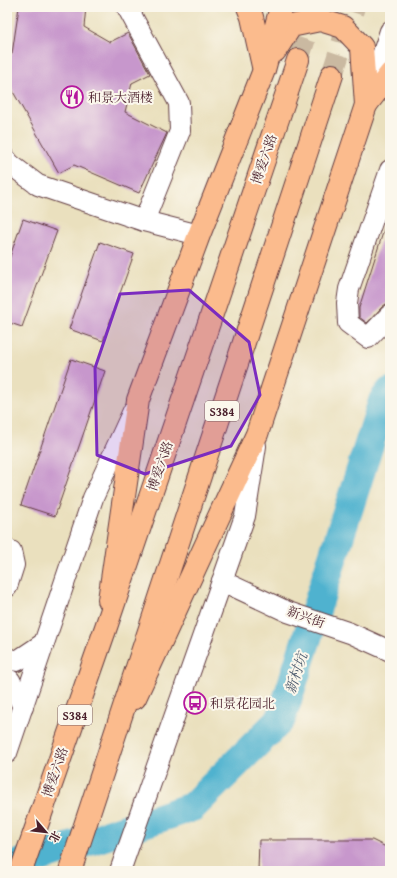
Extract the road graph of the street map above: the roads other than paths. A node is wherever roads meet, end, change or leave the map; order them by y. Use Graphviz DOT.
graph roads {
  1 [pos="127,7"];
  2 [pos="248,7"];
  3 [pos="281,7"];
  4 [pos="390,31"];
  5 [pos="298,60"];
  6 [pos="264,70"];
  7 [pos="332,74"];
  8 [pos="390,74"];
  9 [pos="366,105"];
  10 [pos="7,160"];
  11 [pos="390,170"];
  12 [pos="144,220"];
  13 [pos="199,235"];
  14 [pos="390,315"];
  15 [pos="138,400"];
  16 [pos="257,434"];
  17 [pos="7,549"];
  18 [pos="222,581"];
  19 [pos="7,587"];
  20 [pos="106,627"];
  21 [pos="44,643"];
  22 [pos="390,651"];
  23 [pos="7,658"];
  24 [pos="7,679"];
  25 [pos="23,707"];
  26 [pos="112,748"];
  27 [pos="7,753"];
  28 [pos="21,871"];
  29 [pos="70,871"];
  30 [pos="120,871"];
  1 -- 12 [label="street"];
  2 -- 6 [label="main road"];
  3 -- 6 [label="main road"];
  4 -- 9 [label="street"];
  5 -- 20 [label="main road, 博爱六路 / S384"];
  6 -- 9 [label="main road"];
  6 -- 13 [label="main road"];
  7 -- 26 [label="main road, S384"];
  8 -- 9 [label="main road"];
  9 -- 16 [label="main road"];
  10 -- 12 [label="street"];
  11 -- 14 [label="street"];
  12 -- 13 [label="street"];
  13 -- 15 [label="main road"];
  15 -- 20 [label="main road"];
  15 -- 21 [label="street"];
  16 -- 18 [label="street"];
  16 -- 26 [label="main road"];
  17 -- 19 [label="street"];
  18 -- 22 [label="street, 新兴街"];
  18 -- 30 [label="street"];
  20 -- 28 [label="main road, 博爱六路 / S384"];
  21 -- 23 [label="street"];
  21 -- 25 [label="street"];
  24 -- 25 [label="street"];
  25 -- 27 [label="street"];
  26 -- 29 [label="main road, S384"];
}
